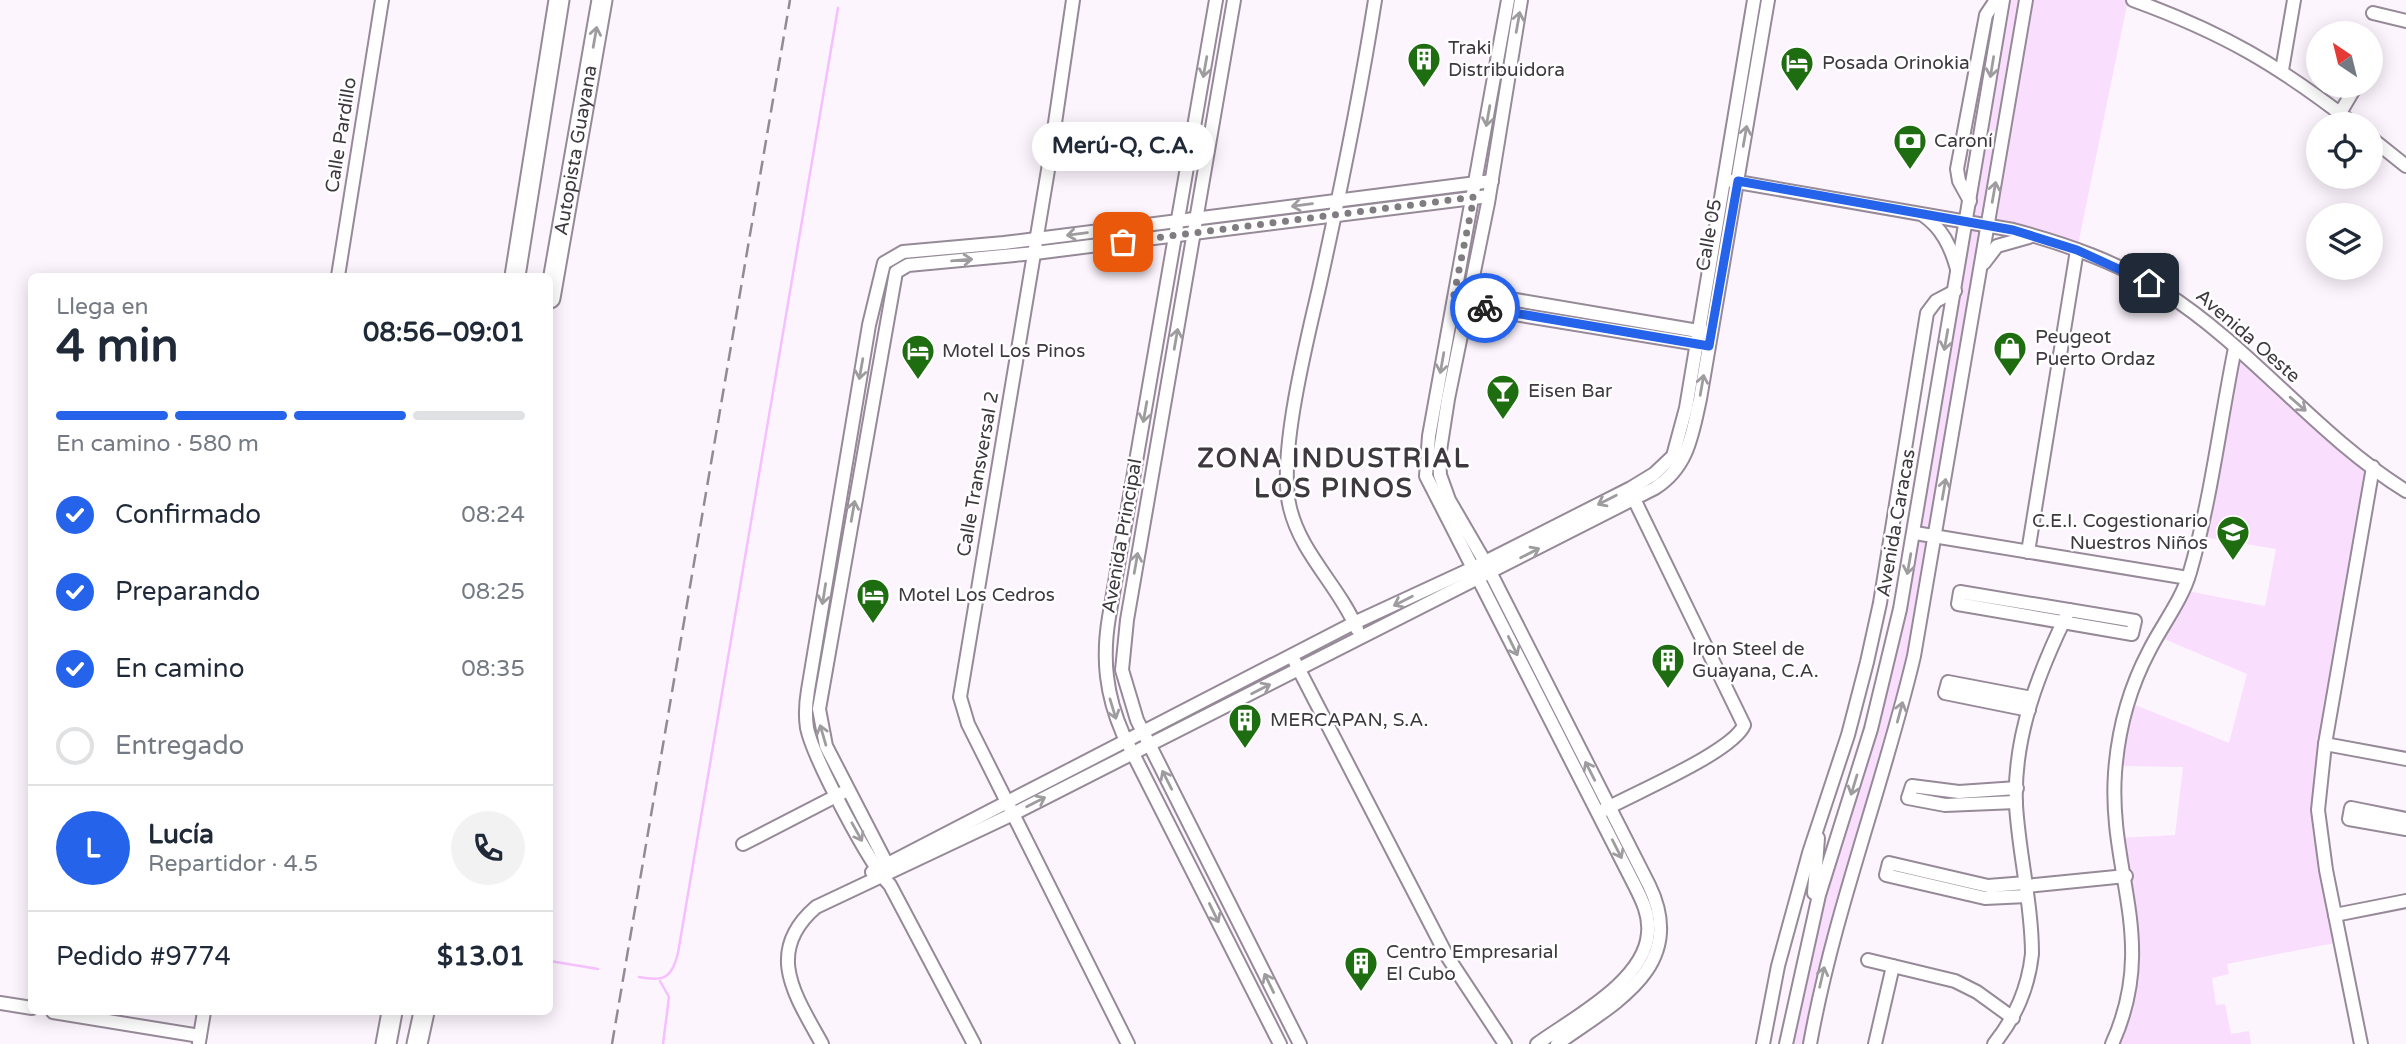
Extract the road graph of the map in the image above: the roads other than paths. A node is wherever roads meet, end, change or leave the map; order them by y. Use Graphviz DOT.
graph roads {
  1 [pos="383,0"];
  2 [pos="559,0"];
  3 [pos="602,0"];
  4 [pos="1073,0"];
  5 [pos="1216,0"];
  6 [pos="1234,0"];
  7 [pos="1375,0"];
  8 [pos="1508,0"];
  9 [pos="1521,0"];
  10 [pos="1754,0"];
  11 [pos="1768,0"];
  12 [pos="1996,0"];
  13 [pos="2003,0"];
  14 [pos="2026,0"];
  15 [pos="2133,0"];
  16 [pos="2294,0"];
  17 [pos="2373,13"];
  18 [pos="2406,21"];
  19 [pos="2282,70"];
  20 [pos="2339,112"];
  21 [pos="2383,148"];
  22 [pos="2406,149"];
  23 [pos="2392,155"];
  24 [pos="2406,166"];
  25 [pos="1724,179"];
  26 [pos="1492,181"];
  27 [pos="1738,181"];
  28 [pos="1477,183"];
  29 [pos="1489,195"];
  30 [pos="1474,197"];
  31 [pos="1335,201"];
  32 [pos="1970,201"];
  33 [pos="1920,213"];
  34 [pos="1333,215"];
  35 [pos="1197,219"];
  36 [pos="1179,221"];
  37 [pos="1966,221"];
  38 [pos="1988,225"];
  39 [pos="1194,234"];
  40 [pos="1176,236"];
  41 [pos="2036,236"];
  42 [pos="1037,239"];
  43 [pos="2077,250"];
  44 [pos="1035,253"];
  45 [pos="890,257"];
  46 [pos="1982,266"];
  47 [pos="896,272"];
  48 [pos="338,273"];
  49 [pos="515,273"];
  50 [pos="1958,275"];
  51 [pos="553,281"];
  52 [pos="1955,290"];
  53 [pos="1464,296"];
  54 [pos="869,325"];
  55 [pos="884,327"];
  56 [pos="1704,339"];
  57 [pos="2235,348"];
  58 [pos="2373,467"];
  59 [pos="1670,469"];
  60 [pos="1433,476"];
  61 [pos="2406,491"];
  62 [pos="1634,499"];
  63 [pos="1915,533"];
  64 [pos="834,534"];
  65 [pos="1553,534"];
  66 [pos="848,535"];
  67 [pos="1936,536"];
  68 [pos="2028,551"];
  69 [pos="1482,570"];
  70 [pos="2188,578"];
  71 [pos="2066,616"];
  72 [pos="1354,623"];
  73 [pos="824,636"];
  74 [pos="1361,639"];
  75 [pos="1105,649"];
  76 [pos="1123,649"];
  77 [pos="1291,656"];
  78 [pos="1105,669"];
  79 [pos="1122,670"];
  80 [pos="1300,670"];
  81 [pos="1884,682"];
  82 [pos="2030,704"];
  83 [pos="1143,732"];
  84 [pos="1848,735"];
  85 [pos="1126,740"];
  86 [pos="2325,744"];
  87 [pos="1150,745"];
  88 [pos="1133,753"];
  89 [pos="2406,759"];
  90 [pos="2017,788"];
  91 [pos="842,792"];
  92 [pos="2016,802"];
  93 [pos="1010,808"];
  94 [pos="1604,810"];
  95 [pos="2406,819"];
  96 [pos="1818,827"];
  97 [pos="2406,829"];
  98 [pos="743,844"];
  99 [pos="886,873"];
  100 [pos="2126,876"];
  101 [pos="2026,888"];
  102 [pos="2406,901"];
  103 [pos="2335,915"];
  104 [pos="1811,933"];
  105 [pos="1868,960"];
  106 [pos="1893,966"];
  107 [pos="0,1003"];
  108 [pos="1601,1005"];
  109 [pos="28,1007"];
  110 [pos="1284,1014"];
  111 [pos="69,1015"];
  112 [pos="204,1015"];
  113 [pos="391,1015"];
  114 [pos="423,1015"];
  115 [pos="2013,1018"];
  116 [pos="1269,1023"];
  117 [pos="200,1040"];
  118 [pos="386,1044"];
  119 [pos="417,1044"];
  120 [pos="822,1044"];
  121 [pos="974,1044"];
  122 [pos="1128,1044"];
  123 [pos="1280,1044"];
  124 [pos="1300,1044"];
  125 [pos="1505,1044"];
  126 [pos="1537,1044"];
  127 [pos="1557,1044"];
  128 [pos="1763,1044"];
  129 [pos="1786,1044"];
  130 [pos="1810,1044"];
  131 [pos="1875,1044"];
  132 [pos="1994,1044"];
  133 [pos="2112,1044"];
  134 [pos="2361,1044"];
  1 -- 48 [label="street, Calle Pardillo"];
  2 -- 49 [label="highway, Autopista Guayana"];
  51 -- 3 [label="highway, Autopista Guayana, one-way"];
  4 -- 42 [label="street, Calle Transversal 2"];
  5 -- 36 [label="street, Avenida Principal, one-way"];
  6 -- 35 [label="street, Avenida Principal"];
  7 -- 31 [label="street"];
  8 -- 28 [label="street, one-way"];
  26 -- 9 [label="street, one-way"];
  10 -- 25 [label="street, Calle 05"];
  27 -- 11 [label="street, Calle 05, one-way"];
  12 -- 32 [label="street"];
  13 -- 32 [label="street, Avenida Caracas, one-way"];
  38 -- 14 [label="street, one-way"];
  15 -- 19 [label="street"];
  16 -- 19 [label="street"];
  17 -- 18 [label="street"];
  19 -- 20 [label="street"];
  21 -- 23 [label="street"];
  22 -- 23 [label="street"];
  23 -- 24 [label="street"];
  25 -- 27 [label="street, Avenida Oeste"];
  25 -- 56 [label="street, Calle 05"];
  26 -- 28 [label="street"];
  26 -- 29 [label="street"];
  27 -- 33 [label="street, Avenida Oeste"];
  27 -- 56 [label="street, Calle 05"];
  28 -- 30 [label="street"];
  28 -- 31 [label="street"];
  29 -- 30 [label="street"];
  29 -- 53 [label="street"];
  30 -- 34 [label="street"];
  30 -- 53 [label="street"];
  31 -- 34 [label="street"];
  31 -- 35 [label="street, one-way"];
  32 -- 37 [label="street, Avenida Caracas"];
  33 -- 37 [label="street, Avenida Oeste"];
  33 -- 50 [label="street"];
  34 -- 39 [label="street"];
  34 -- 72 [label="street"];
  35 -- 36 [label="street"];
  35 -- 39 [label="street, Avenida Principal"];
  36 -- 40 [label="street, Avenida Principal"];
  36 -- 42 [label="street, one-way"];
  37 -- 38 [label="street, Avenida Oeste"];
  37 -- 50 [label="street, Avenida Caracas"];
  38 -- 41 [label="street, Avenida Oeste"];
  38 -- 46 [label="street"];
  39 -- 40 [label="street"];
  76 -- 39 [label="street, Avenida Principal, one-way"];
  40 -- 44 [label="street"];
  40 -- 75 [label="street, Avenida Principal, one-way"];
  41 -- 43 [label="street, Avenida Oeste"];
  41 -- 46 [label="street"];
  42 -- 44 [label="street, Calle Transversal 2"];
  42 -- 45 [label="street"];
  43 -- 57 [label="street, Avenida Oeste"];
  43 -- 68 [label="street"];
  47 -- 44 [label="street, one-way"];
  44 -- 93 [label="street, Calle Transversal 2"];
  45 -- 47 [label="street"];
  45 -- 54 [label="street"];
  67 -- 46 [label="street, one-way"];
  47 -- 55 [label="street"];
  50 -- 52 [label="street, Avenida Caracas"];
  52 -- 63 [label="street, Avenida Caracas, one-way"];
  52 -- 84 [label="street"];
  53 -- 56 [label="street"];
  53 -- 60 [label="street"];
  53 -- 60 [label="street, one-way"];
  54 -- 55 [label="street"];
  54 -- 64 [label="street, one-way"];
  66 -- 55 [label="street, one-way"];
  56 -- 59 [label="street, Calle 05"];
  57 -- 58 [label="street, Avenida Oeste, one-way"];
  57 -- 70 [label="street"];
  58 -- 61 [label="street, Avenida Oeste"];
  58 -- 86 [label="street"];
  59 -- 62 [label="street"];
  59 -- 65 [label="street, one-way"];
  60 -- 69 [label="street"];
  62 -- 65 [label="street"];
  62 -- 94 [label="street"];
  63 -- 67 [label="street"];
  63 -- 81 [label="street, Avenida Caracas, one-way"];
  64 -- 66 [label="street"];
  64 -- 73 [label="street, one-way"];
  65 -- 69 [label="street"];
  66 -- 73 [label="street"];
  67 -- 68 [label="street"];
  130 -- 67 [label="street, one-way"];
  68 -- 70 [label="street"];
  69 -- 72 [label="street, one-way"];
  69 -- 74 [label="street"];
  69 -- 94 [label="street"];
  70 -- 100 [label="street"];
  71 -- 71 [label="street"];
  71 -- 82 [label="street"];
  72 -- 74 [label="street"];
  72 -- 77 [label="street"];
  73 -- 91 [label="street"];
  74 -- 80 [label="street"];
  75 -- 76 [label="street"];
  75 -- 78 [label="street, Avenida Principal"];
  76 -- 79 [label="street, Avenida Principal"];
  77 -- 80 [label="street"];
  77 -- 83 [label="street"];
  78 -- 79 [label="street"];
  78 -- 85 [label="street, Avenida Principal, one-way"];
  79 -- 83 [label="street, Avenida Principal"];
  87 -- 80 [label="street, one-way"];
  80 -- 125 [label="street"];
  81 -- 84 [label="street"];
  81 -- 104 [label="street, Avenida Caracas, one-way"];
  82 -- 82 [label="street"];
  82 -- 90 [label="street"];
  83 -- 85 [label="street"];
  83 -- 87 [label="street, Avenida Principal"];
  84 -- 96 [label="street"];
  85 -- 88 [label="street, Avenida Principal"];
  85 -- 93 [label="street"];
  86 -- 89 [label="street"];
  86 -- 103 [label="street"];
  87 -- 88 [label="street"];
  110 -- 87 [label="street, Avenida Principal, one-way"];
  93 -- 88 [label="street, one-way"];
  88 -- 116 [label="street, Avenida Principal, one-way"];
  90 -- 92 [label="street"];
  90 -- 92 [label="street"];
  91 -- 98 [label="street"];
  91 -- 99 [label="street"];
  92 -- 101 [label="street"];
  93 -- 99 [label="street"];
  93 -- 122 [label="street, Calle Transversal 2"];
  94 -- 108 [label="street"];
  95 -- 97 [label="street"];
  96 -- 104 [label="street"];
  96 -- 128 [label="street"];
  99 -- 120 [label="street"];
  99 -- 121 [label="street"];
  100 -- 101 [label="street"];
  100 -- 133 [label="street"];
  101 -- 101 [label="street"];
  101 -- 115 [label="street"];
  102 -- 103 [label="street"];
  103 -- 134 [label="street"];
  104 -- 129 [label="street, Avenida Caracas"];
  105 -- 106 [label="street"];
  106 -- 115 [label="street"];
  106 -- 131 [label="street"];
  107 -- 109 [label="street"];
  108 -- 126 [label="street"];
  108 -- 127 [label="street"];
  110 -- 116 [label="street"];
  110 -- 124 [label="street, Avenida Principal"];
  111 -- 117 [label="street"];
  112 -- 117 [label="street"];
  113 -- 118 [label="highway"];
  114 -- 119 [label="highway"];
  115 -- 132 [label="street"];
  116 -- 123 [label="street, Avenida Principal"];
}
